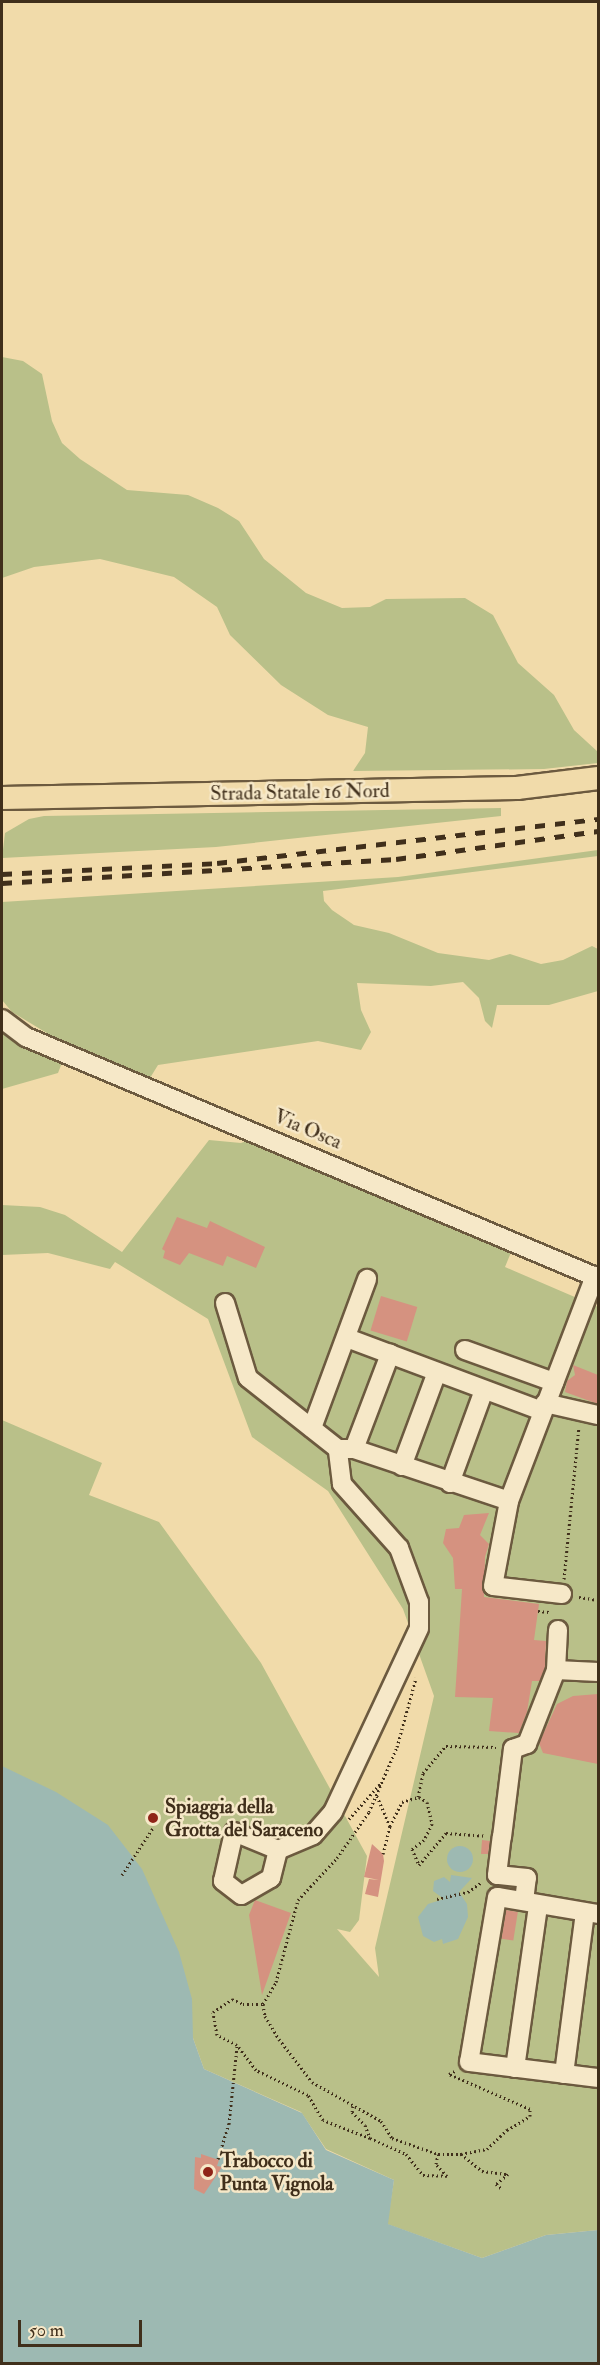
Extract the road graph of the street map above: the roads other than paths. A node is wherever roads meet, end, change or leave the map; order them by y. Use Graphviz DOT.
graph roads {
  1 [pos="598,778"];
  2 [pos="2,798"];
  3 [pos="2,1019"];
  4 [pos="597,1277"];
  5 [pos="367,1279"];
  6 [pos="225,1303"];
  7 [pos="347,1338"];
  8 [pos="465,1350"];
  9 [pos="390,1354"];
  10 [pos="437,1372"];
  11 [pos="554,1382"];
  12 [pos="484,1390"];
  13 [pos="544,1407"];
  14 [pos="590,1414"];
  15 [pos="312,1428"];
  16 [pos="346,1449"];
  17 [pos="402,1466"];
  18 [pos="450,1483"];
  19 [pos="509,1501"];
  20 [pos="562,1594"];
  21 [pos="558,1630"];
  22 [pos="556,1670"];
  23 [pos="598,1672"];
  24 [pos="278,1850"];
  25 [pos="531,1903"];
  26 [pos="595,1910"];
  27 [pos="514,2068"];
  28 [pos="564,2074"];
  29 [pos="598,2078"];
  1 -- 2 [label="main road, Strada Statale 16 Nord"];
  3 -- 4 [label="street, Via Osca"];
  4 -- 11 [label="street"];
  5 -- 7 [label="street"];
  6 -- 15 [label="street"];
  7 -- 9 [label="street"];
  7 -- 15 [label="street"];
  8 -- 11 [label="street"];
  9 -- 10 [label="street"];
  9 -- 16 [label="street"];
  10 -- 12 [label="street"];
  10 -- 17 [label="street"];
  11 -- 13 [label="street"];
  12 -- 13 [label="street"];
  12 -- 18 [label="street"];
  13 -- 14 [label="street"];
  13 -- 19 [label="street"];
  15 -- 16 [label="street"];
  16 -- 17 [label="street"];
  16 -- 24 [label="street"];
  17 -- 18 [label="street"];
  18 -- 19 [label="street"];
  19 -- 20 [label="street"];
  21 -- 22 [label="street"];
  22 -- 23 [label="street"];
  22 -- 25 [label="street"];
  25 -- 26 [label="street"];
  25 -- 27 [label="street"];
  25 -- 27 [label="street"];
  26 -- 28 [label="street"];
  27 -- 28 [label="street"];
  28 -- 29 [label="street"];
}
